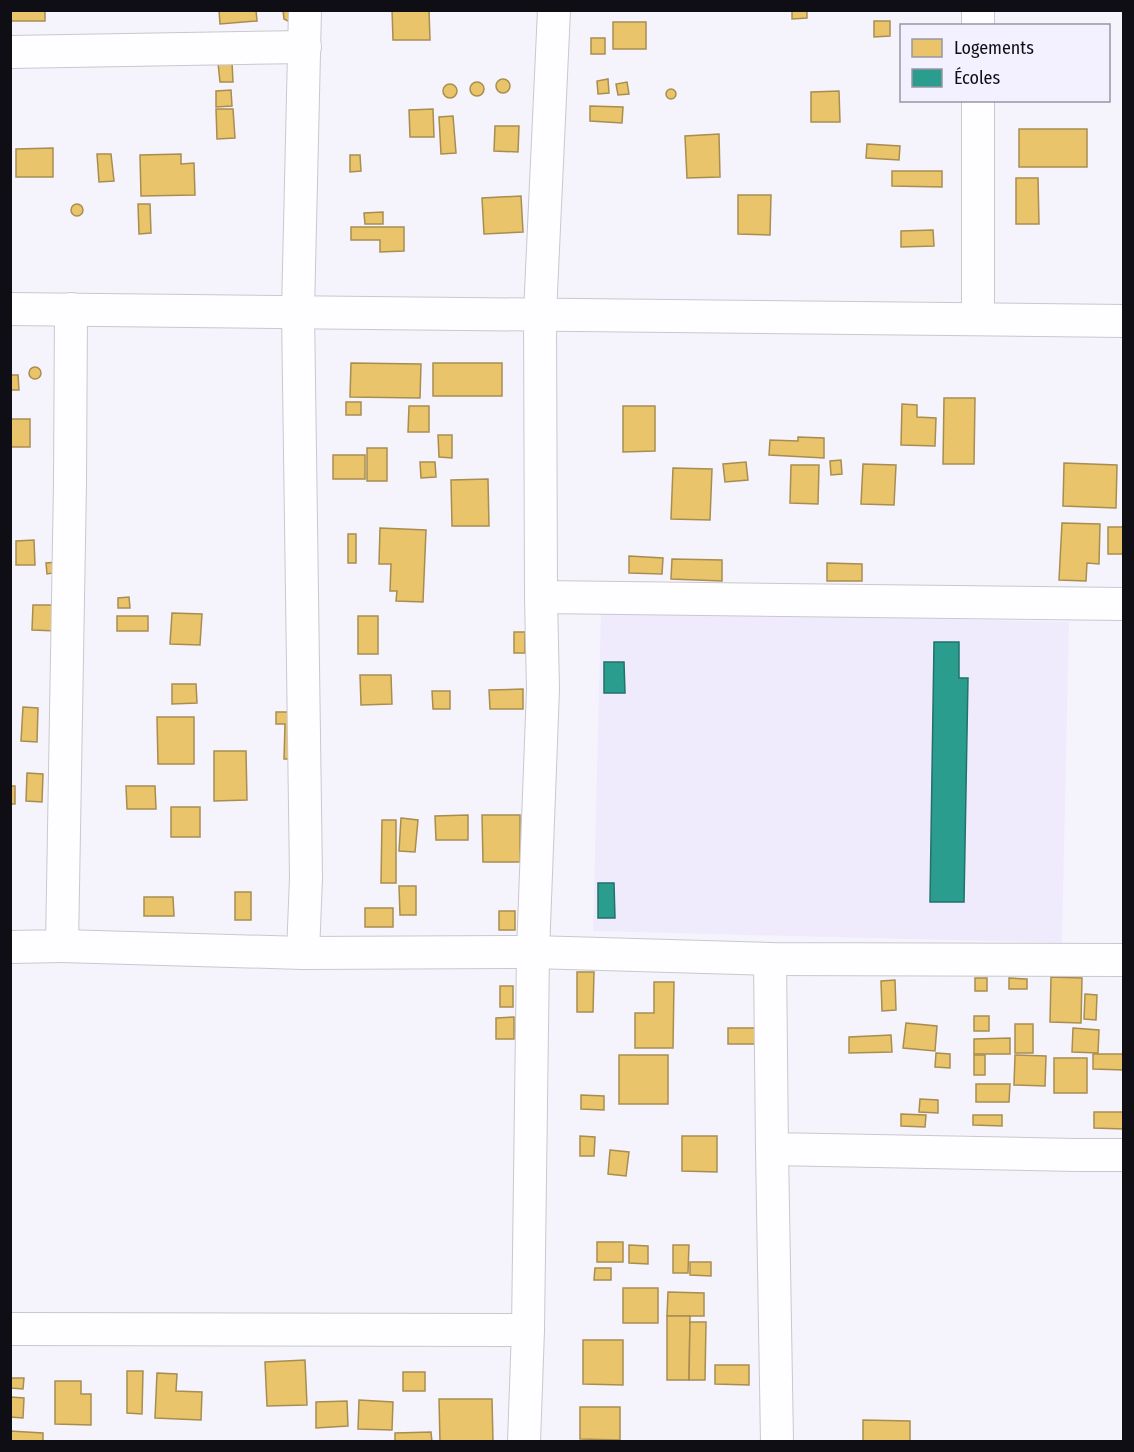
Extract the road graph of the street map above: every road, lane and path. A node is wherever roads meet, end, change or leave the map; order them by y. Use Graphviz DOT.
graph roads {
  1 [pos="305,10"];
  2 [pos="554,10"];
  3 [pos="305,47"];
  4 [pos="10,52"];
  5 [pos="978,102"];
  6 [pos="10,309"];
  7 [pos="71,309"];
  8 [pos="298,311"];
  9 [pos="540,314"];
  10 [pos="978,319"];
  11 [pos="1124,321"];
  12 [pos="541,597"];
  13 [pos="1124,604"];
  14 [pos="62,946"];
  15 [pos="10,947"];
  16 [pos="533,952"];
  17 [pos="303,953"];
  18 [pos="770,959"];
  19 [pos="1124,960"];
  20 [pos="772,1149"];
  21 [pos="1124,1155"];
  22 [pos="10,1329"];
  23 [pos="528,1330"];
  24 [pos="524,1442"];
  25 [pos="777,1442"];
  1 -- 3 [label="street"];
  2 -- 9 [label="street"];
  3 -- 4 [label="street"];
  3 -- 8 [label="street"];
  5 -- 10 [label="street"];
  6 -- 7 [label="street"];
  7 -- 8 [label="street"];
  7 -- 14 [label="street"];
  8 -- 9 [label="street"];
  8 -- 17 [label="street"];
  9 -- 10 [label="street"];
  9 -- 12 [label="street"];
  10 -- 11 [label="street"];
  12 -- 13 [label="street"];
  12 -- 16 [label="street"];
  14 -- 15 [label="street"];
  14 -- 17 [label="street"];
  16 -- 17 [label="street"];
  16 -- 18 [label="street"];
  16 -- 23 [label="street"];
  18 -- 19 [label="street"];
  18 -- 20 [label="street"];
  20 -- 21 [label="street"];
  20 -- 25 [label="street"];
  22 -- 23 [label="street"];
  23 -- 24 [label="street"];
}
